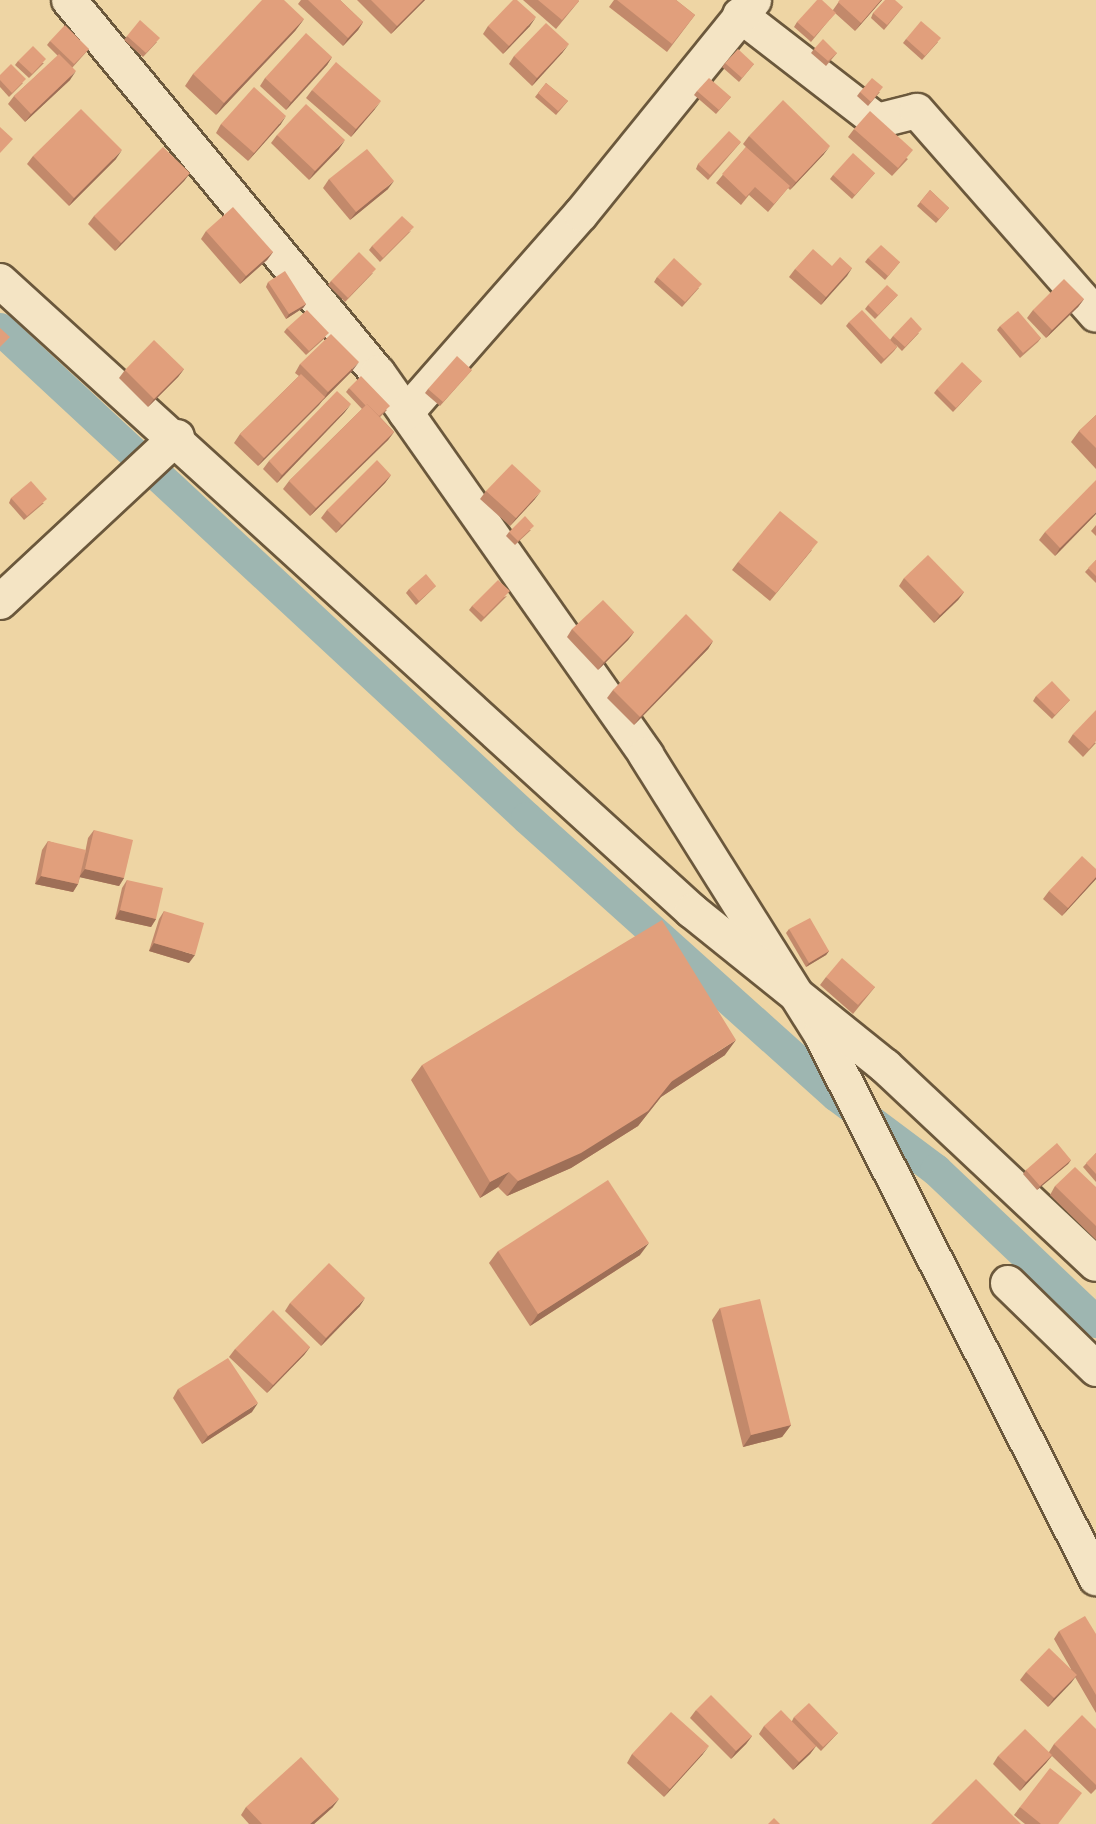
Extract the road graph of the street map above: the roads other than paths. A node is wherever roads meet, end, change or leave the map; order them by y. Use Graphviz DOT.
graph roads {
  1 [pos="69,0"];
  2 [pos="747,7"];
  3 [pos="0,281"];
  4 [pos="1096,315"];
  5 [pos="406,413"];
  6 [pos="170,444"];
  7 [pos="0,602"];
  8 [pos="800,996"];
  9 [pos="1096,1264"];
  10 [pos="1008,1283"];
  11 [pos="1096,1369"];
  12 [pos="1096,1578"];
  1 -- 5 [label="street"];
  2 -- 4 [label="street"];
  2 -- 5 [label="street"];
  3 -- 6 [label="street"];
  5 -- 8 [label="street"];
  6 -- 7 [label="street"];
  6 -- 8 [label="street"];
  8 -- 9 [label="street"];
  8 -- 12 [label="street"];
  10 -- 11 [label="street"];
}
